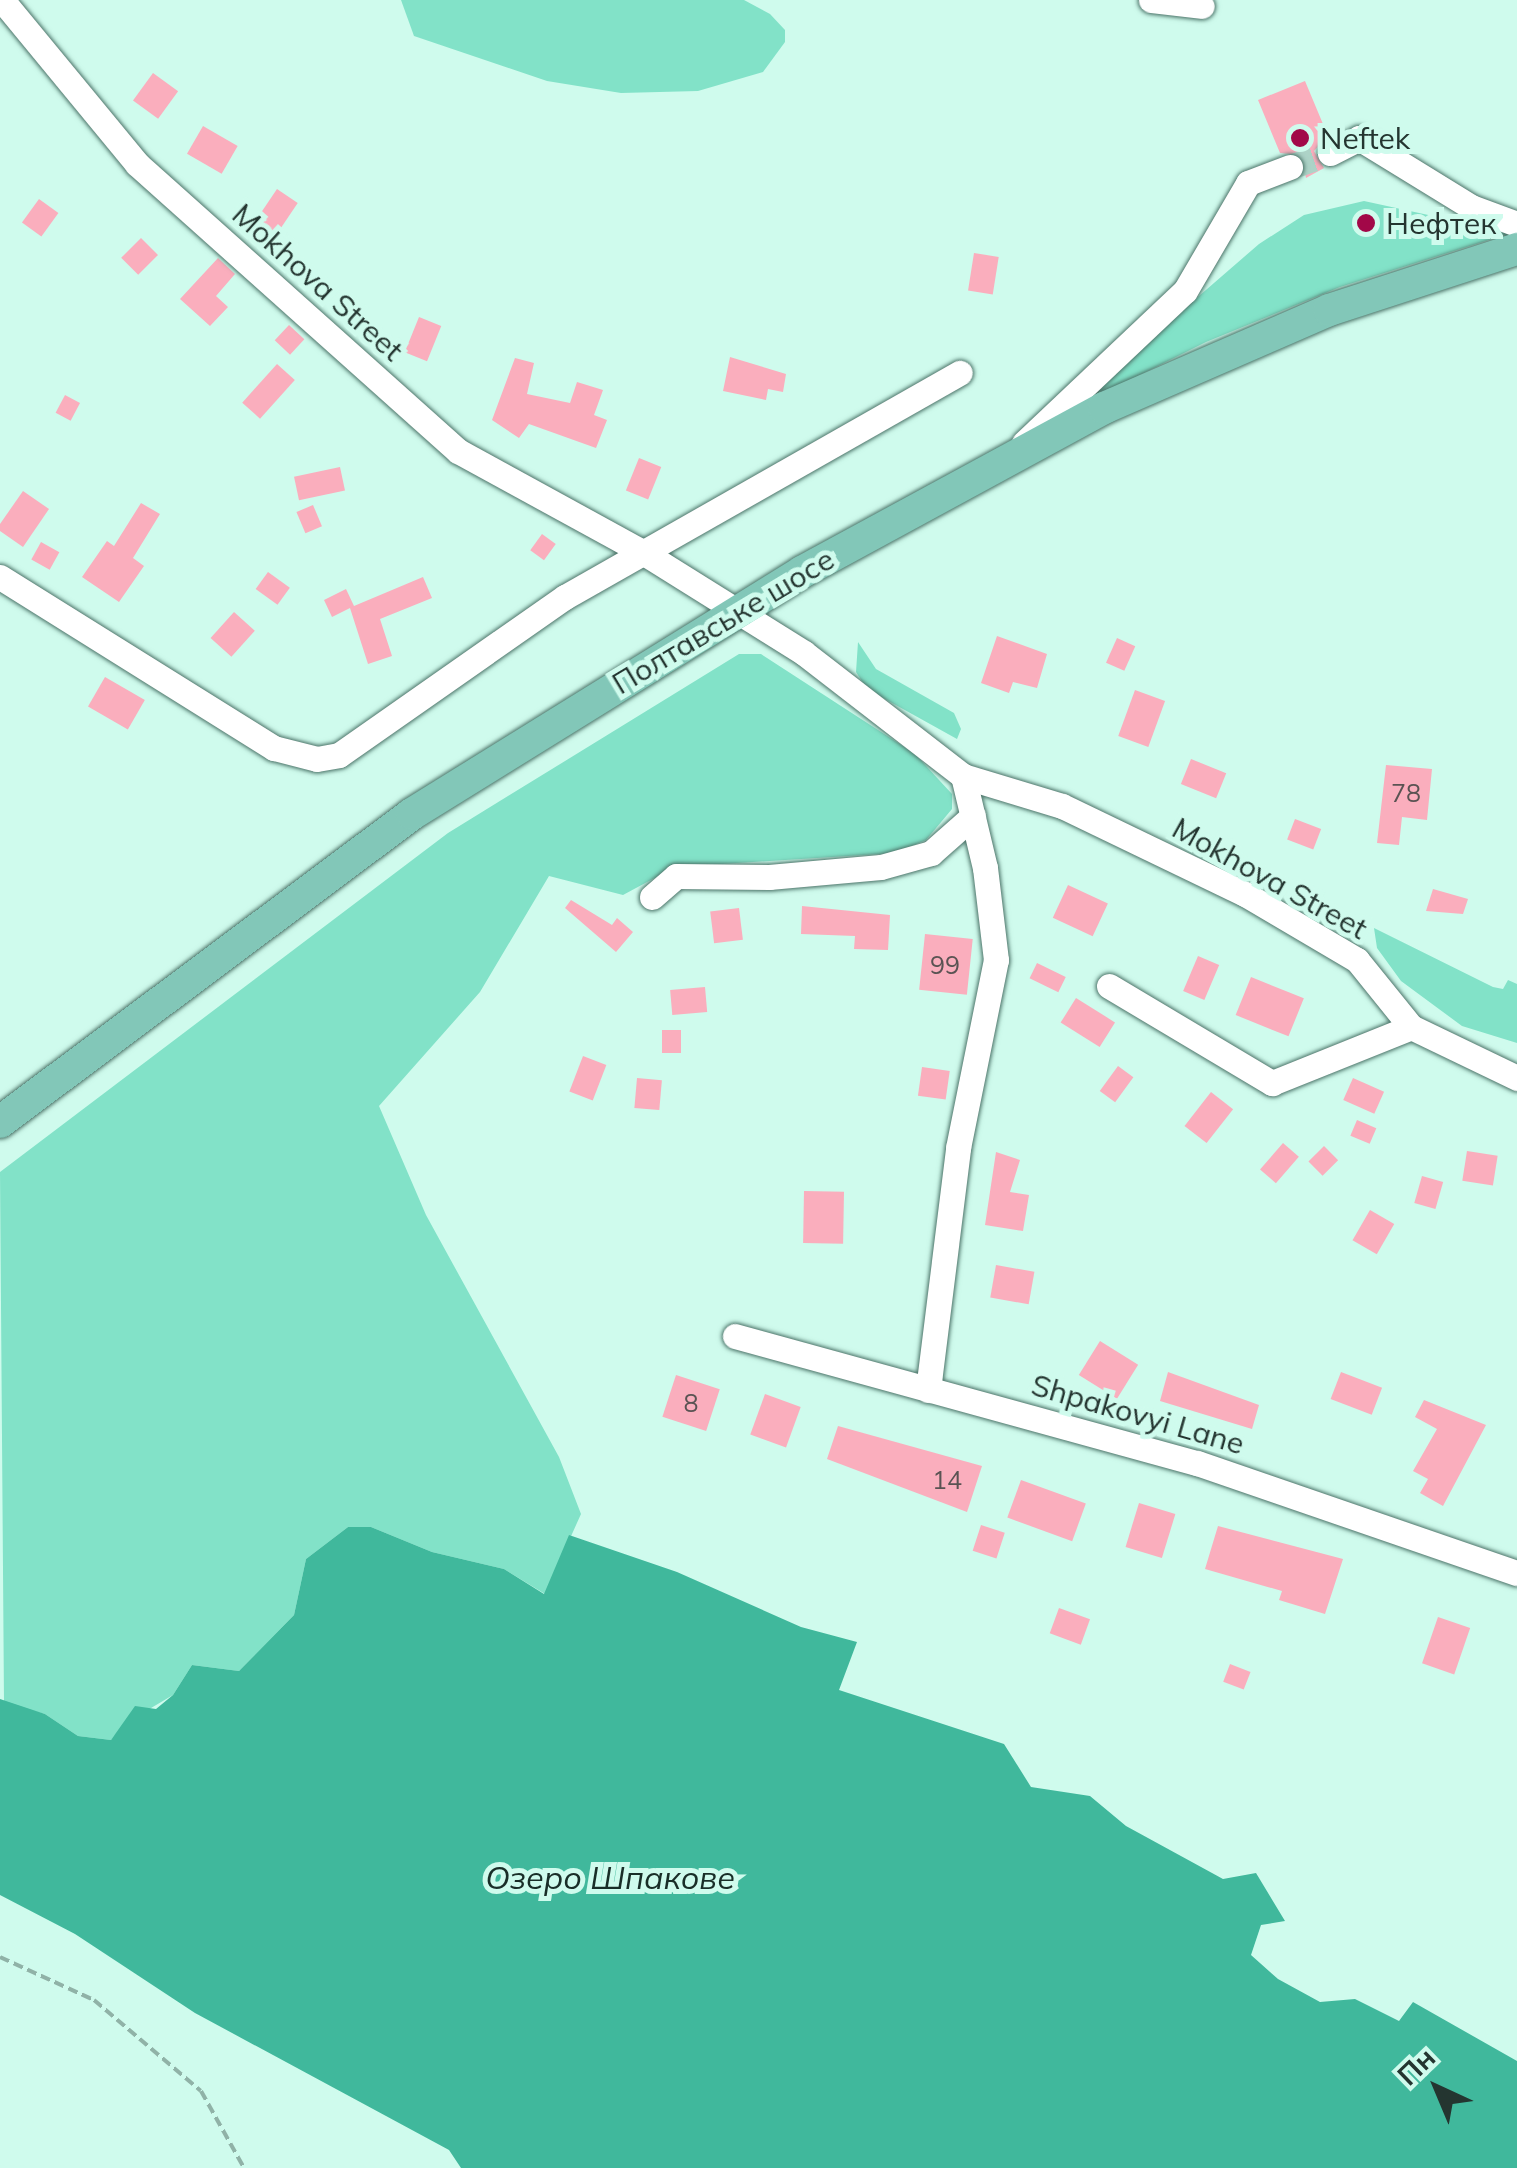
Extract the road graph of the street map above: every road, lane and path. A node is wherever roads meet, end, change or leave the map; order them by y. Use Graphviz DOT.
graph roads {
  1 [pos="2,0"];
  2 [pos="1152,0"];
  3 [pos="1202,6"];
  4 [pos="1330,153"];
  5 [pos="1290,168"];
  6 [pos="1517,224"];
  7 [pos="1517,249"];
  8 [pos="960,374"];
  9 [pos="1017,450"];
  10 [pos="641,552"];
  11 [pos="0,577"];
  12 [pos="732,613"];
  13 [pos="963,776"];
  14 [pos="973,816"];
  15 [pos="652,897"];
  16 [pos="1109,986"];
  17 [pos="1411,1027"];
  18 [pos="1517,1078"];
  19 [pos="0,1122"];
  20 [pos="735,1336"];
  21 [pos="928,1390"];
  22 [pos="1517,1573"];
  23 [pos="0,1956"];
  24 [pos="244,2168"];
  1 -- 10 [label="street, Mokhova Street"];
  2 -- 3 [label="street"];
  4 -- 6 [label="street"];
  5 -- 9 [label="street"];
  7 -- 9 [label="main road, Полтавське шосе"];
  8 -- 10 [label="street"];
  9 -- 12 [label="main road, Полтавське шосе"];
  10 -- 11 [label="street"];
  10 -- 12 [label="street, Mokhova Street"];
  12 -- 13 [label="street, Mokhova Street"];
  12 -- 19 [label="main road, Полтавське шосе"];
  13 -- 14 [label="street"];
  13 -- 17 [label="street, Mokhova Street"];
  14 -- 15 [label="street"];
  14 -- 21 [label="street"];
  16 -- 17 [label="street"];
  17 -- 18 [label="street, Mokhova Street"];
  20 -- 21 [label="street, Shpakovyi Lane"];
  21 -- 22 [label="street, Shpakovyi Lane"];
  23 -- 24 [label="path"];
}
